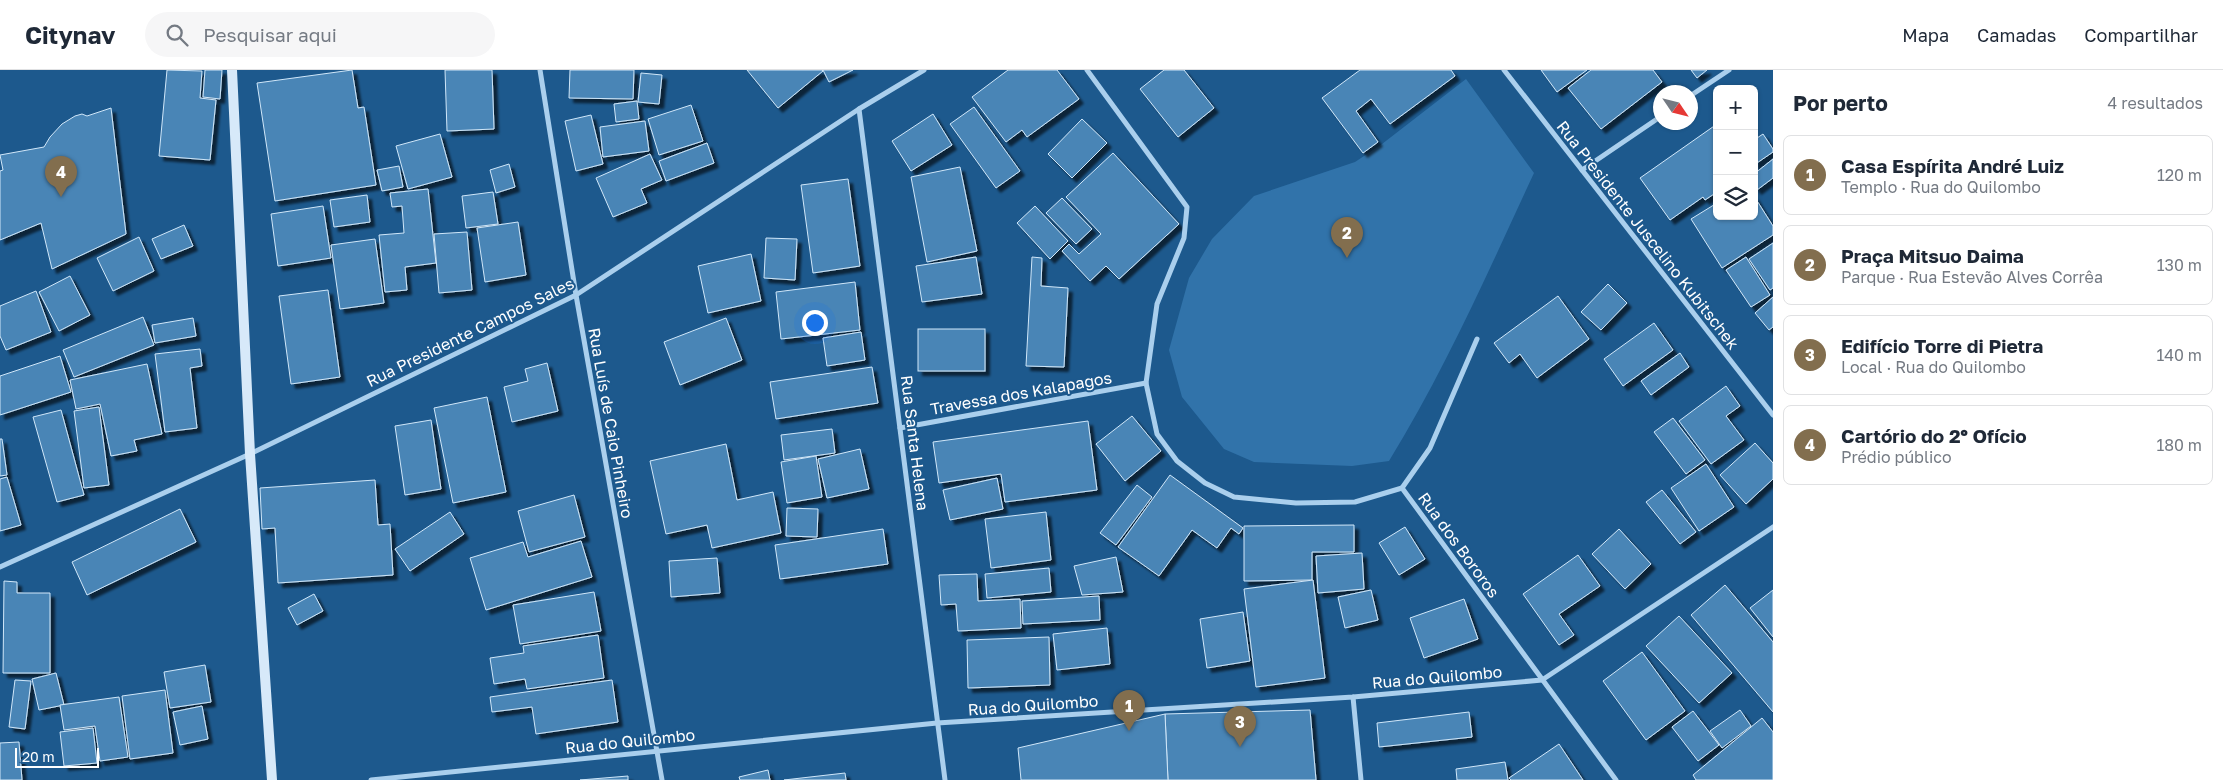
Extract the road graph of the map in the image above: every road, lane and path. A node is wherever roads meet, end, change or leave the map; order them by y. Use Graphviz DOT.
graph roads {
  1 [pos="232,70"];
  2 [pos="540,70"];
  3 [pos="924,70"];
  4 [pos="1087,70"];
  5 [pos="1504,70"];
  6 [pos="1729,70"];
  7 [pos="1698,91"];
  8 [pos="859,109"];
  9 [pos="1653,121"];
  10 [pos="1582,170"];
  11 [pos="576,295"];
  12 [pos="1477,339"];
  13 [pos="1146,383"];
  14 [pos="1773,415"];
  15 [pos="900,428"];
  16 [pos="250,454"];
  17 [pos="1402,488"];
  18 [pos="1773,527"];
  19 [pos="0,567"];
  20 [pos="1542,680"];
  21 [pos="1352,697"];
  22 [pos="937,723"];
  23 [pos="657,751"];
  24 [pos="272,780"];
  25 [pos="371,780"];
  26 [pos="662,780"];
  27 [pos="944,780"];
  28 [pos="1361,780"];
  29 [pos="1616,780"];
  1 -- 16 [label="main road"];
  2 -- 11 [label="street, Rua Luís de Caio Pinheiro"];
  3 -- 8 [label="street, Rua Presidente Campos Sales"];
  4 -- 13 [label="street"];
  5 -- 10 [label="street, Rua Presidente Juscelino Kubitschek"];
  6 -- 7 [label="street"];
  8 -- 11 [label="street, Rua Presidente Campos Sales"];
  8 -- 15 [label="street, Rua Santa Helena"];
  9 -- 10 [label="street"];
  10 -- 14 [label="street, Rua Presidente Juscelino Kubitschek"];
  11 -- 16 [label="street, Rua Presidente Campos Sales"];
  11 -- 23 [label="street, Rua Luís de Caio Pinheiro"];
  12 -- 17 [label="street"];
  13 -- 15 [label="street, Travessa dos Kalapagos"];
  13 -- 17 [label="street, Rua dos Bororos"];
  15 -- 22 [label="street, Rua Santa Helena"];
  16 -- 19 [label="street, Rua Presidente Campos Sales"];
  16 -- 24 [label="main road"];
  17 -- 20 [label="street, Rua dos Bororos"];
  18 -- 20 [label="street, Rua do Quilombo"];
  20 -- 21 [label="street, Rua do Quilombo"];
  20 -- 29 [label="street, Rua dos Bororos"];
  21 -- 22 [label="street, Rua do Quilombo"];
  21 -- 28 [label="street"];
  22 -- 23 [label="street, Rua do Quilombo"];
  22 -- 27 [label="street, Rua Santa Helena"];
  23 -- 25 [label="street, Rua do Quilombo"];
  23 -- 26 [label="street, Rua Luís de Caio Pinheiro"];
}
